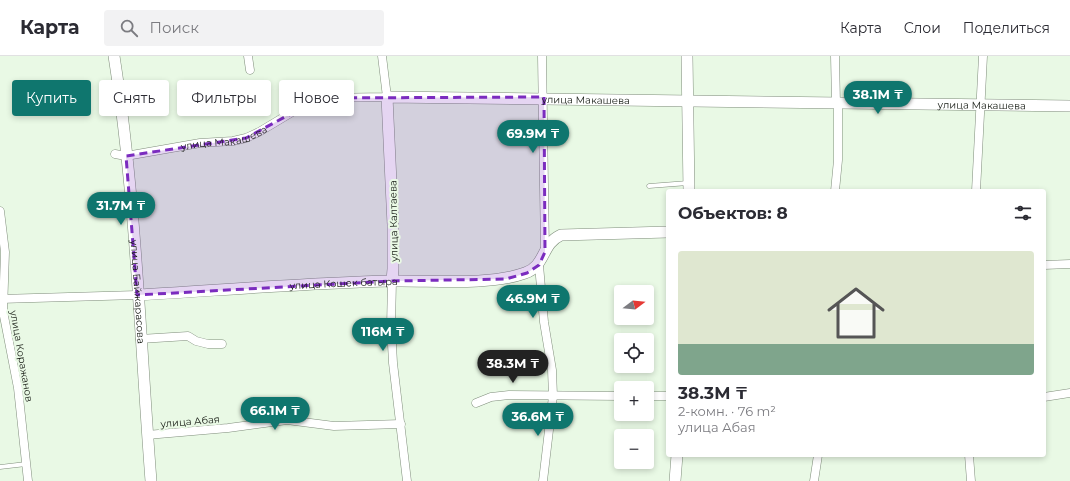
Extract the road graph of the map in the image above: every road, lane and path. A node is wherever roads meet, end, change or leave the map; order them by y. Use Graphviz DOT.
graph roads {
  1 [pos="114,56"];
  2 [pos="248,56"];
  3 [pos="382,56"];
  4 [pos="542,56"];
  5 [pos="687,56"];
  6 [pos="835,56"];
  7 [pos="982,56"];
  8 [pos="250,70"];
  9 [pos="387,96"];
  10 [pos="544,98"];
  11 [pos="687,102"];
  12 [pos="837,103"];
  13 [pos="981,105"];
  14 [pos="1070,106"];
  15 [pos="115,154"];
  16 [pos="126,156"];
  17 [pos="649,186"];
  18 [pos="689,187"];
  19 [pos="835,189"];
  20 [pos="976,189"];
  21 [pos="0,211"];
  22 [pos="666,232"];
  23 [pos="546,252"];
  24 [pos="1070,264"];
  25 [pos="539,265"];
  26 [pos="1046,265"];
  27 [pos="392,280"];
  28 [pos="137,295"];
  29 [pos="2,299"];
  30 [pos="140,339"];
  31 [pos="222,344"];
  32 [pos="1070,393"];
  33 [pos="553,396"];
  34 [pos="614,396"];
  35 [pos="654,396"];
  36 [pos="666,396"];
  37 [pos="1046,397"];
  38 [pos="476,403"];
  39 [pos="401,424"];
  40 [pos="148,435"];
  41 [pos="677,457"];
  42 [pos="818,457"];
  43 [pos="969,457"];
  44 [pos="26,464"];
  45 [pos="0,467"];
  46 [pos="28,481"];
  47 [pos="151,481"];
  48 [pos="408,481"];
  49 [pos="543,481"];
  50 [pos="676,481"];
  51 [pos="814,481"];
  52 [pos="971,481"];
  1 -- 16 [label="street, улица Байжарасова"];
  2 -- 8 [label="street"];
  3 -- 9 [label="street, улица Калтаева"];
  4 -- 10 [label="street"];
  5 -- 11 [label="street"];
  6 -- 12 [label="street"];
  7 -- 13 [label="street"];
  9 -- 10 [label="street, улица Макашева"];
  9 -- 16 [label="street, улица Макашева"];
  9 -- 27 [label="street, улица Калтаева"];
  10 -- 11 [label="street, улица Макашева"];
  10 -- 23 [label="street"];
  11 -- 12 [label="street, улица Макашева"];
  11 -- 18 [label="street"];
  12 -- 13 [label="street, улица Макашева"];
  12 -- 19 [label="street"];
  13 -- 14 [label="street, улица Макашева"];
  13 -- 20 [label="street"];
  15 -- 16 [label="street, улица Макашева"];
  16 -- 28 [label="street, улица Байжарасова"];
  17 -- 18 [label="lane"];
  21 -- 29 [label="street, улица Коражанов"];
  22 -- 23 [label="street"];
  23 -- 25 [label="street"];
  24 -- 26 [label="street"];
  25 -- 27 [label="street, улица Кошек батыра"];
  25 -- 33 [label="street"];
  27 -- 28 [label="street, улица Кошек батыра"];
  27 -- 39 [label="street, улица Калтаева"];
  28 -- 29 [label="street, улица Кошек батыра"];
  28 -- 30 [label="street, улица Байжарасова"];
  29 -- 44 [label="street, улица Коражанов"];
  30 -- 31 [label="street"];
  30 -- 40 [label="street, улица Байжарасова"];
  32 -- 37 [label="street"];
  33 -- 34 [label="street"];
  33 -- 38 [label="street"];
  33 -- 49 [label="street"];
  35 -- 36 [label="street"];
  39 -- 40 [label="street, улица Абая"];
  39 -- 48 [label="street, улица Калтаева"];
  40 -- 47 [label="street, улица Байжарасова"];
  41 -- 50 [label="street"];
  42 -- 51 [label="street"];
  43 -- 52 [label="street"];
  44 -- 45 [label="lane"];
  44 -- 46 [label="street, улица Коражанов"];
}
